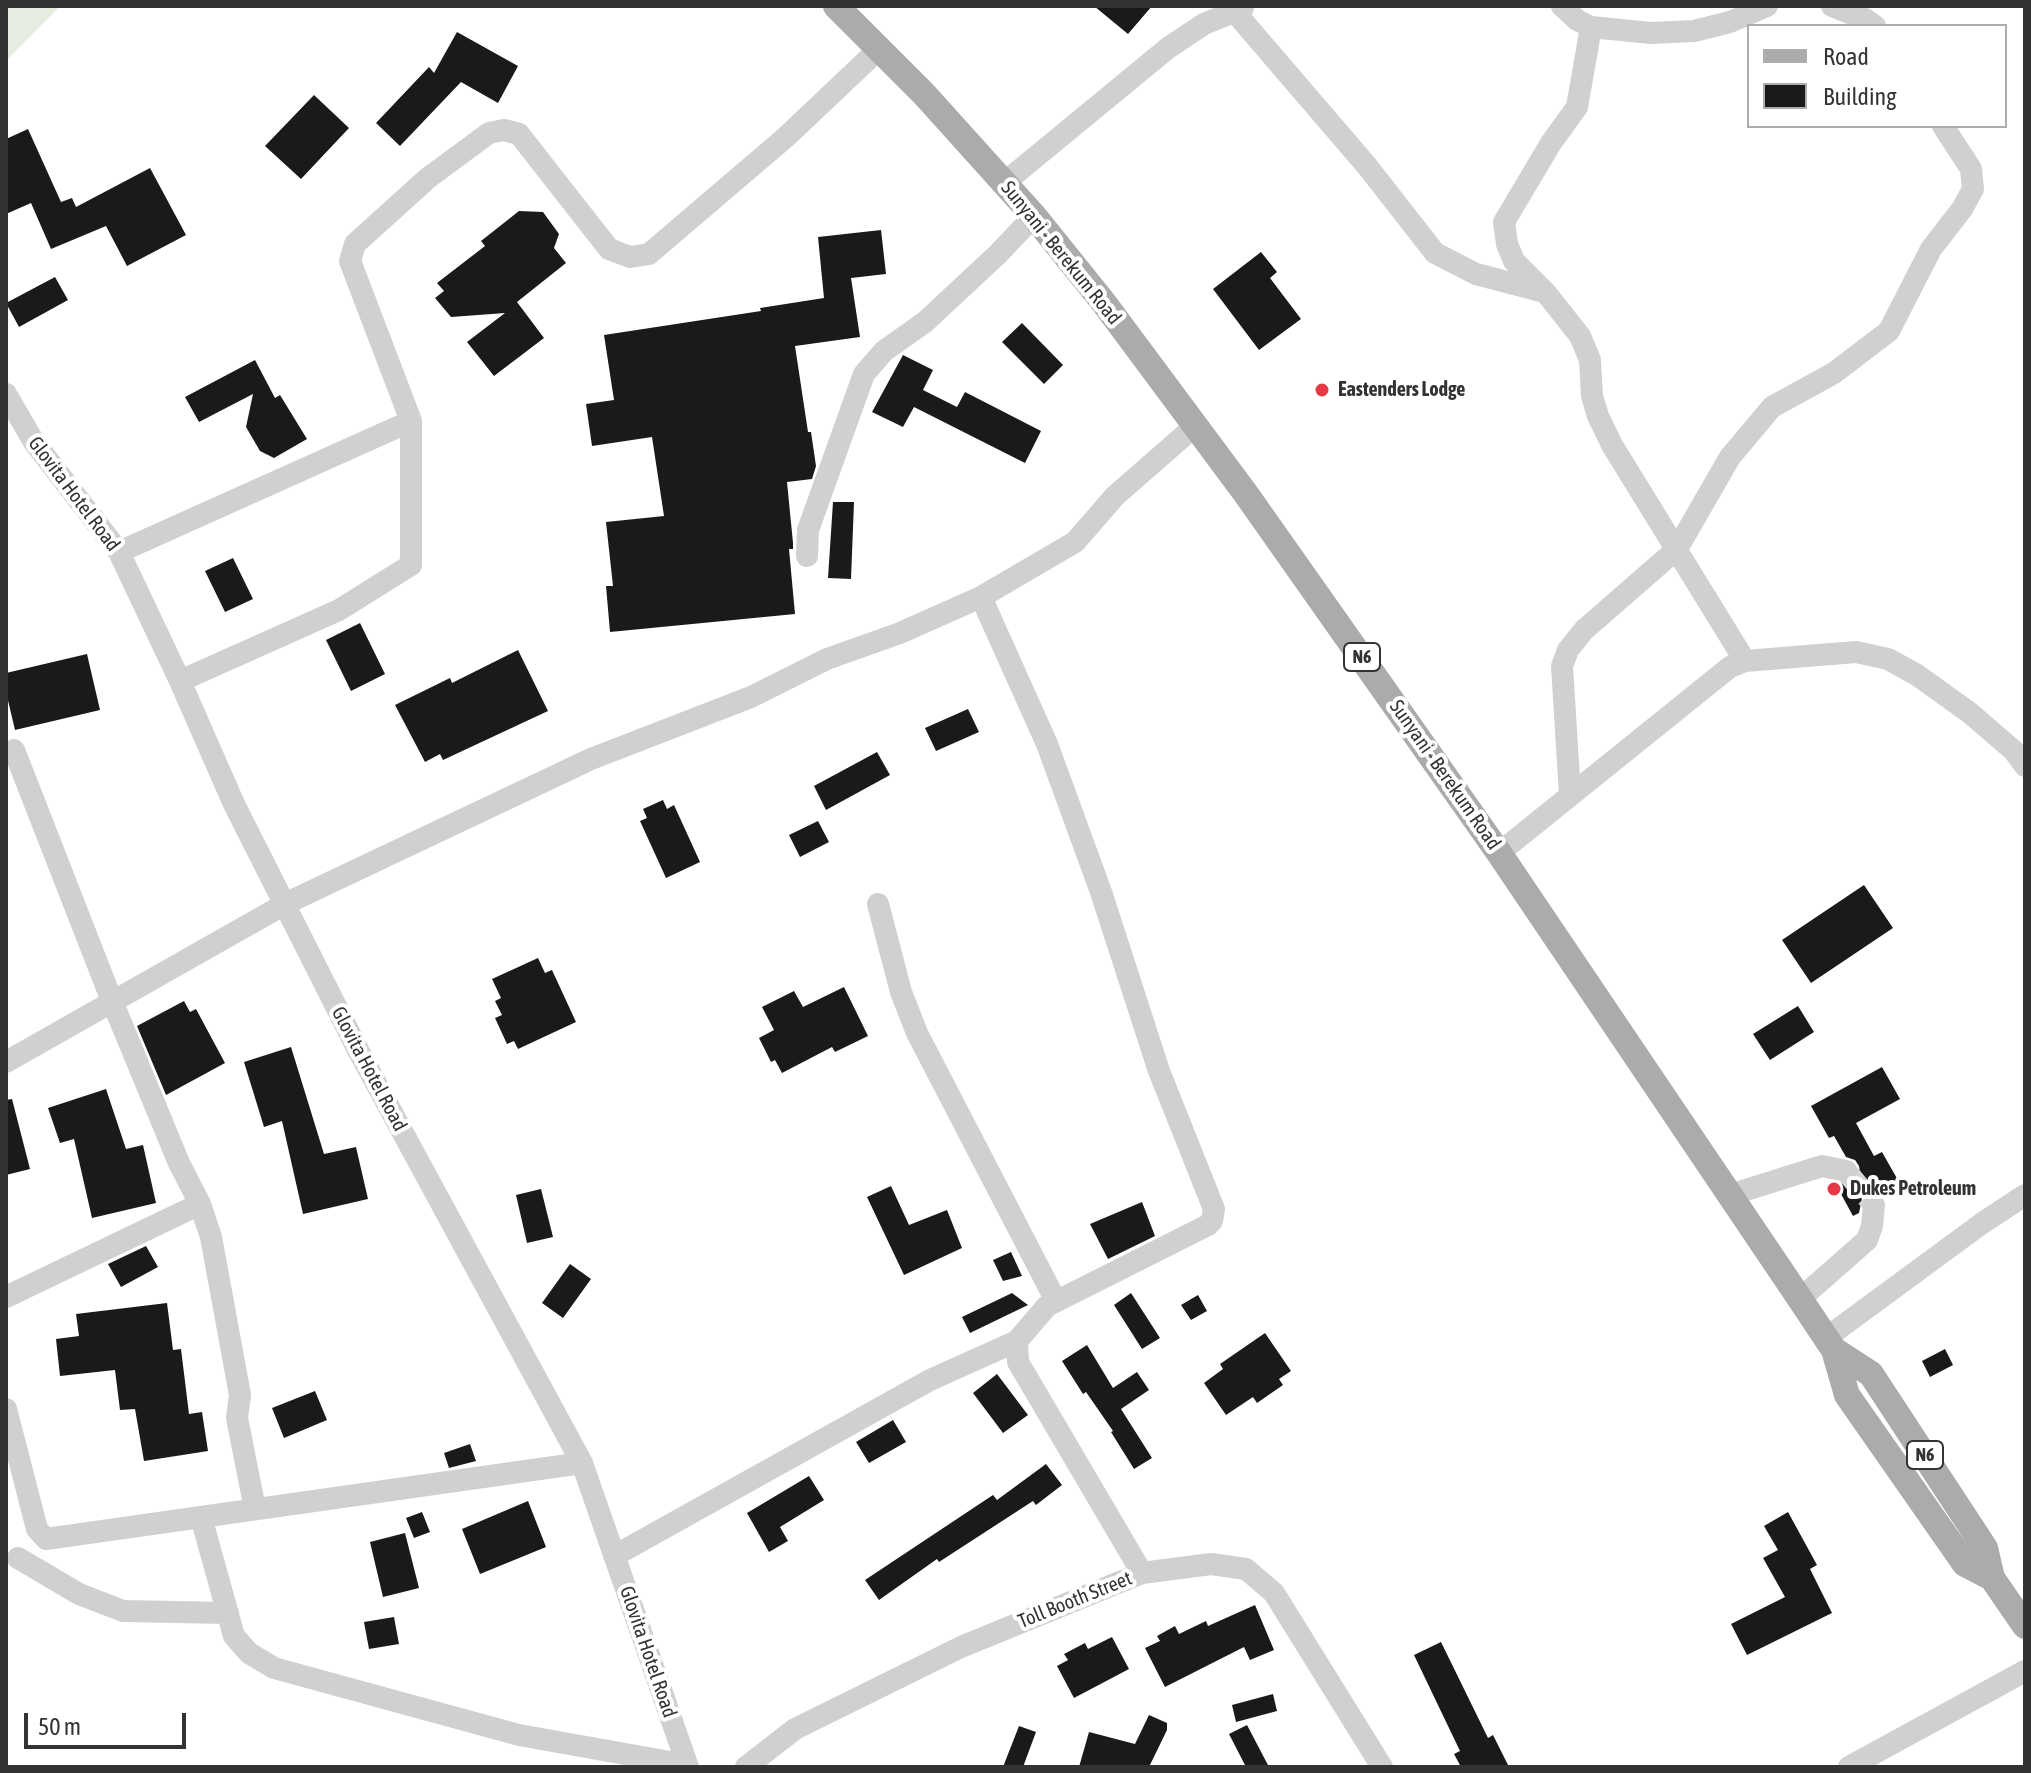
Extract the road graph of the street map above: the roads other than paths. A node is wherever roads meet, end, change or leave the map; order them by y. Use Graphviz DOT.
graph roads {
  1 [pos="836,6"];
  2 [pos="1562,6"];
  3 [pos="1767,6"];
  4 [pos="1832,6"];
  5 [pos="1236,8"];
  6 [pos="1872,24"];
  7 [pos="1591,27"];
  8 [pos="880,48"];
  9 [pos="1944,128"];
  10 [pos="1004,183"];
  11 [pos="1034,216"];
  12 [pos="1546,293"];
  13 [pos="6,394"];
  14 [pos="411,421"];
  15 [pos="1195,426"];
  16 [pos="1677,549"];
  17 [pos="119,552"];
  18 [pos="807,556"];
  19 [pos="981,597"];
  20 [pos="1745,661"];
  21 [pos="180,681"];
  22 [pos="14,750"];
  23 [pos="2025,766"];
  24 [pos="1570,795"];
  25 [pos="1499,853"];
  26 [pos="285,904"];
  27 [pos="878,904"];
  28 [pos="112,1001"];
  29 [pos="6,1062"];
  30 [pos="1846,1171"];
  31 [pos="1730,1195"];
  32 [pos="2025,1195"];
  33 [pos="200,1204"];
  34 [pos="1874,1205"];
  35 [pos="6,1297"];
  36 [pos="1800,1299"];
  37 [pos="1056,1301"];
  38 [pos="1017,1341"];
  39 [pos="1830,1344"];
  40 [pos="6,1409"];
  41 [pos="582,1463"];
  42 [pos="255,1509"];
  43 [pos="201,1517"];
  44 [pos="46,1539"];
  45 [pos="614,1556"];
  46 [pos="12,1559"];
  47 [pos="1142,1573"];
  48 [pos="228,1613"];
  49 [pos="2025,1626"];
  50 [pos="2025,1671"];
  51 [pos="688,1766"];
  52 [pos="746,1767"];
  53 [pos="1382,1767"];
  54 [pos="1849,1767"];
  1 -- 8 [label="main road, Sunyani - Berekum Road / N6"];
  2 -- 7 [label="street"];
  3 -- 7 [label="street"];
  4 -- 6 [label="street"];
  5 -- 10 [label="street"];
  5 -- 12 [label="street"];
  7 -- 12 [label="street"];
  8 -- 10 [label="main road, Sunyani - Berekum Road / N6"];
  8 -- 14 [label="street"];
  9 -- 16 [label="street"];
  10 -- 11 [label="main road, Sunyani - Berekum Road / N6"];
  11 -- 15 [label="main road, Sunyani - Berekum Road / N6"];
  11 -- 18 [label="street"];
  12 -- 16 [label="street"];
  13 -- 17 [label="street, Glovita Hotel Road"];
  14 -- 17 [label="street"];
  14 -- 21 [label="street"];
  15 -- 19 [label="street"];
  15 -- 25 [label="main road, Sunyani - Berekum Road / N6"];
  16 -- 20 [label="street"];
  16 -- 24 [label="street"];
  17 -- 21 [label="street, Glovita Hotel Road"];
  19 -- 26 [label="street"];
  19 -- 37 [label="street"];
  20 -- 23 [label="street"];
  20 -- 24 [label="street"];
  21 -- 26 [label="street, Glovita Hotel Road"];
  22 -- 28 [label="street"];
  24 -- 25 [label="street"];
  25 -- 31 [label="main road, Sunyani - Berekum Road / N6"];
  26 -- 28 [label="street"];
  26 -- 41 [label="street, Glovita Hotel Road"];
  27 -- 37 [label="street"];
  28 -- 29 [label="street"];
  28 -- 33 [label="street"];
  30 -- 31 [label="street"];
  31 -- 36 [label="main road, Sunyani - Berekum Road / N6"];
  32 -- 39 [label="street"];
  33 -- 35 [label="street"];
  33 -- 42 [label="street"];
  34 -- 36 [label="street"];
  36 -- 39 [label="main road, Sunyani - Berekum Road / N6"];
  37 -- 38 [label="street"];
  38 -- 45 [label="street"];
  38 -- 47 [label="street"];
  39 -- 49 [label="main road, Sunyani - Berekum Road / N6"];
  40 -- 44 [label="street"];
  41 -- 42 [label="street"];
  41 -- 45 [label="street, Glovita Hotel Road"];
  42 -- 43 [label="street"];
  43 -- 44 [label="street"];
  43 -- 48 [label="street"];
  44 -- 46 [label="street"];
  45 -- 51 [label="street, Glovita Hotel Road"];
  46 -- 48 [label="street"];
  47 -- 52 [label="street, Toll Booth Street"];
  47 -- 53 [label="street, Toll Booth Street"];
  48 -- 51 [label="street"];
  50 -- 54 [label="street"];
}
